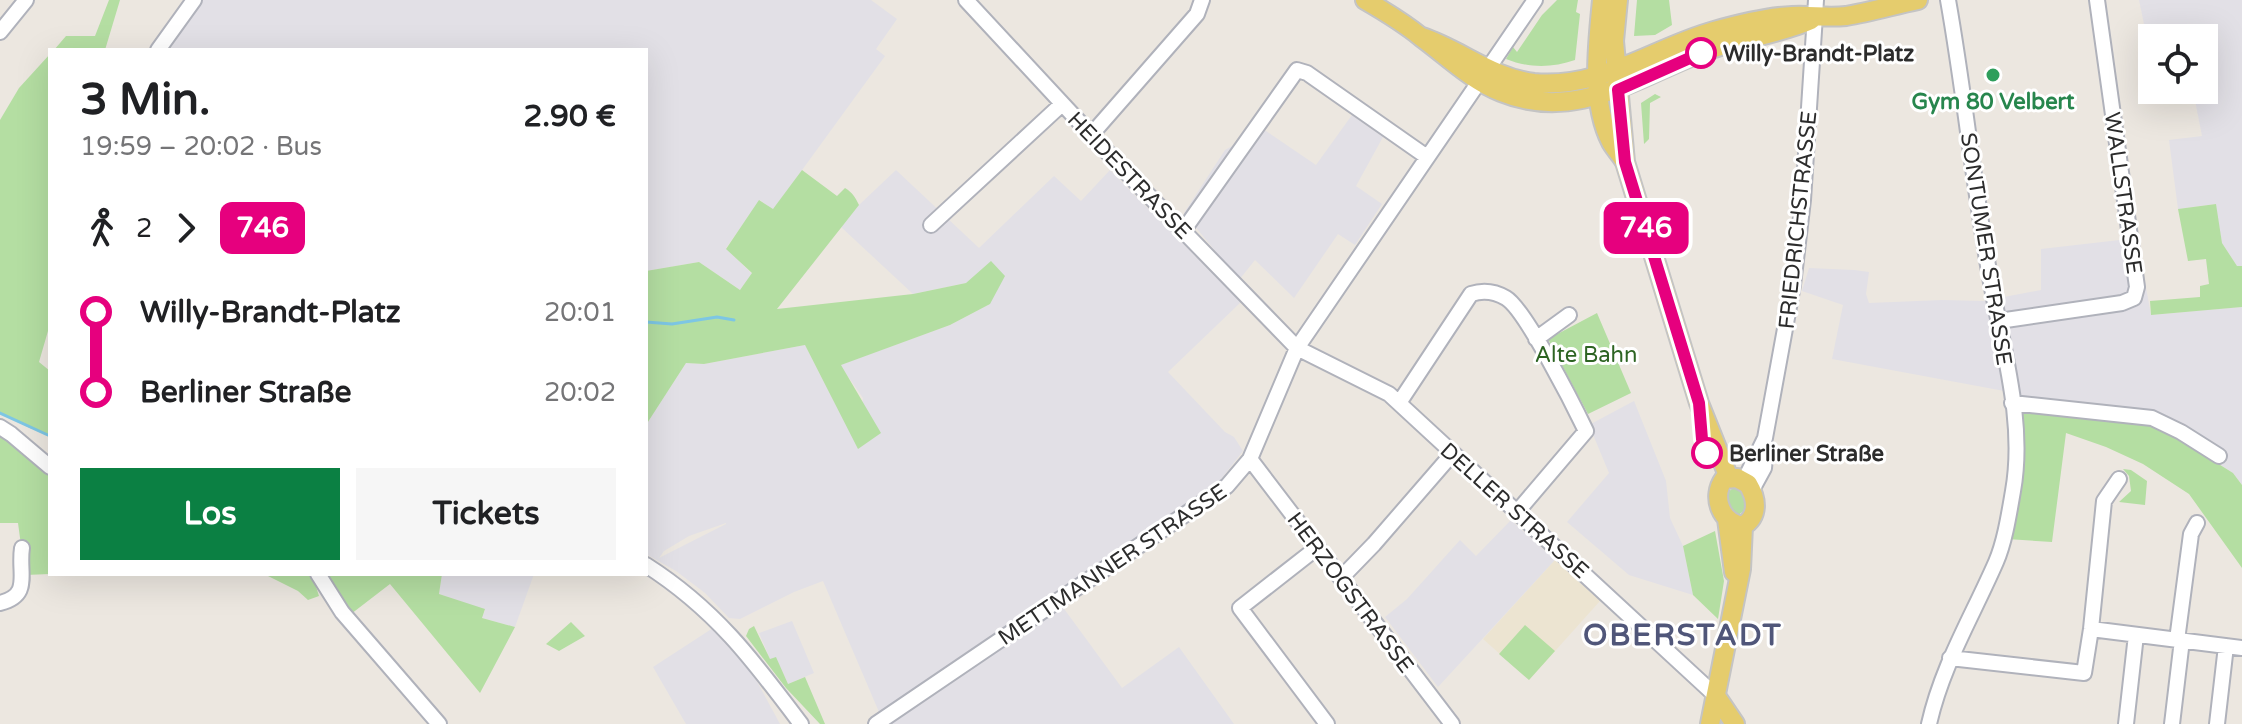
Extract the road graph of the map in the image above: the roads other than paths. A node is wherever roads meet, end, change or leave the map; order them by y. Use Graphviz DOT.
graph roads {
  1 [pos="26,0"];
  2 [pos="194,0"];
  3 [pos="966,0"];
  4 [pos="1202,0"];
  5 [pos="1365,0"];
  6 [pos="1535,0"];
  7 [pos="1602,0"];
  8 [pos="1618,0"];
  9 [pos="1918,0"];
  10 [pos="1948,0"];
  11 [pos="2097,0"];
  12 [pos="1809,12"];
  13 [pos="0,30"];
  14 [pos="159,48"];
  15 [pos="1607,74"];
  16 [pos="1484,76"];
  17 [pos="1618,90"];
  18 [pos="1599,96"];
  19 [pos="1062,104"];
  20 [pos="1091,135"];
  21 [pos="1427,157"];
  22 [pos="1625,162"];
  23 [pos="931,225"];
  24 [pos="1183,231"];
  25 [pos="1569,315"];
  26 [pos="1999,321"];
  27 [pos="1536,339"];
  28 [pos="1297,348"];
  29 [pos="1399,403"];
  30 [pos="2012,403"];
  31 [pos="0,427"];
  32 [pos="1453,453"];
  33 [pos="2219,456"];
  34 [pos="1250,459"];
  35 [pos="48,465"];
  36 [pos="2119,479"];
  37 [pos="1736,485"];
  38 [pos="1517,512"];
  39 [pos="1735,523"];
  40 [pos="2197,523"];
  41 [pos="1318,547"];
  42 [pos="22,548"];
  43 [pos="648,566"];
  44 [pos="319,576"];
  45 [pos="1341,578"];
  46 [pos="0,603"];
  47 [pos="2091,629"];
  48 [pos="2136,635"];
  49 [pos="2180,640"];
  50 [pos="2226,646"];
  51 [pos="2242,648"];
  52 [pos="1950,658"];
  53 [pos="1716,696"];
  54 [pos="439,724"];
  55 [pos="801,724"];
  56 [pos="876,724"];
  57 [pos="1327,724"];
  58 [pos="1452,724"];
  59 [pos="1710,724"];
  60 [pos="1735,724"];
  61 [pos="1929,724"];
  62 [pos="2126,724"];
  63 [pos="2172,724"];
  64 [pos="2217,724"];
  1 -- 13 [label="street"];
  2 -- 14 [label="street"];
  3 -- 19 [label="street, HEIDESTRASSE"];
  4 -- 20 [label="street"];
  5 -- 16 [label="main road"];
  6 -- 16 [label="street, METTMANNER STRASSE"];
  7 -- 15 [label="main road"];
  8 -- 15 [label="main road"];
  9 -- 12 [label="main road"];
  10 -- 26 [label="street, SONTUMER STRASSE"];
  11 -- 26 [label="street, WALLSTRASSE"];
  12 -- 15 [label="main road"];
  12 -- 17 [label="main road"];
  12 -- 37 [label="street, FRIEDRICHSTRASSE"];
  15 -- 16 [label="main road"];
  15 -- 17 [label="main road"];
  15 -- 18 [label="main road"];
  16 -- 18 [label="main road"];
  16 -- 21 [label="street, METTMANNER STRASSE"];
  17 -- 18 [label="main road"];
  17 -- 22 [label="main road"];
  18 -- 22 [label="main road"];
  19 -- 20 [label="street, HEIDESTRASSE"];
  19 -- 23 [label="street"];
  20 -- 24 [label="street, HEIDESTRASSE"];
  21 -- 24 [label="street"];
  21 -- 28 [label="street, METTMANNER STRASSE"];
  22 -- 37 [label="main road"];
  24 -- 28 [label="street, HEIDESTRASSE"];
  25 -- 27 [label="street"];
  26 -- 30 [label="street, SONTUMER STRASSE"];
  27 -- 29 [label="street"];
  27 -- 38 [label="street"];
  28 -- 29 [label="street, DELLER STRASSE"];
  28 -- 34 [label="street, METTMANNER STRASSE"];
  29 -- 32 [label="street, DELLER STRASSE"];
  30 -- 33 [label="street"];
  30 -- 52 [label="street, SONTUMER STRASSE"];
  31 -- 35 [label="street"];
  32 -- 38 [label="street, DELLER STRASSE"];
  32 -- 45 [label="street"];
  34 -- 41 [label="street, HERZOGSTRASSE"];
  34 -- 56 [label="street, METTMANNER STRASSE"];
  36 -- 47 [label="street"];
  37 -- 39 [label="main road"];
  37 -- 39 [label="main road"];
  38 -- 53 [label="street, DELLER STRASSE"];
  39 -- 53 [label="main road"];
  40 -- 49 [label="street"];
  41 -- 45 [label="street, HERZOGSTRASSE"];
  41 -- 57 [label="street"];
  42 -- 46 [label="street"];
  43 -- 55 [label="street"];
  44 -- 54 [label="street"];
  45 -- 58 [label="street, HERZOGSTRASSE"];
  47 -- 48 [label="street"];
  47 -- 52 [label="street"];
  48 -- 49 [label="street"];
  48 -- 62 [label="street"];
  49 -- 50 [label="street"];
  49 -- 63 [label="street"];
  50 -- 51 [label="street"];
  50 -- 64 [label="street"];
  52 -- 61 [label="street, SONTUMER STRASSE"];
  53 -- 59 [label="main road"];
  53 -- 60 [label="main road"];
}
